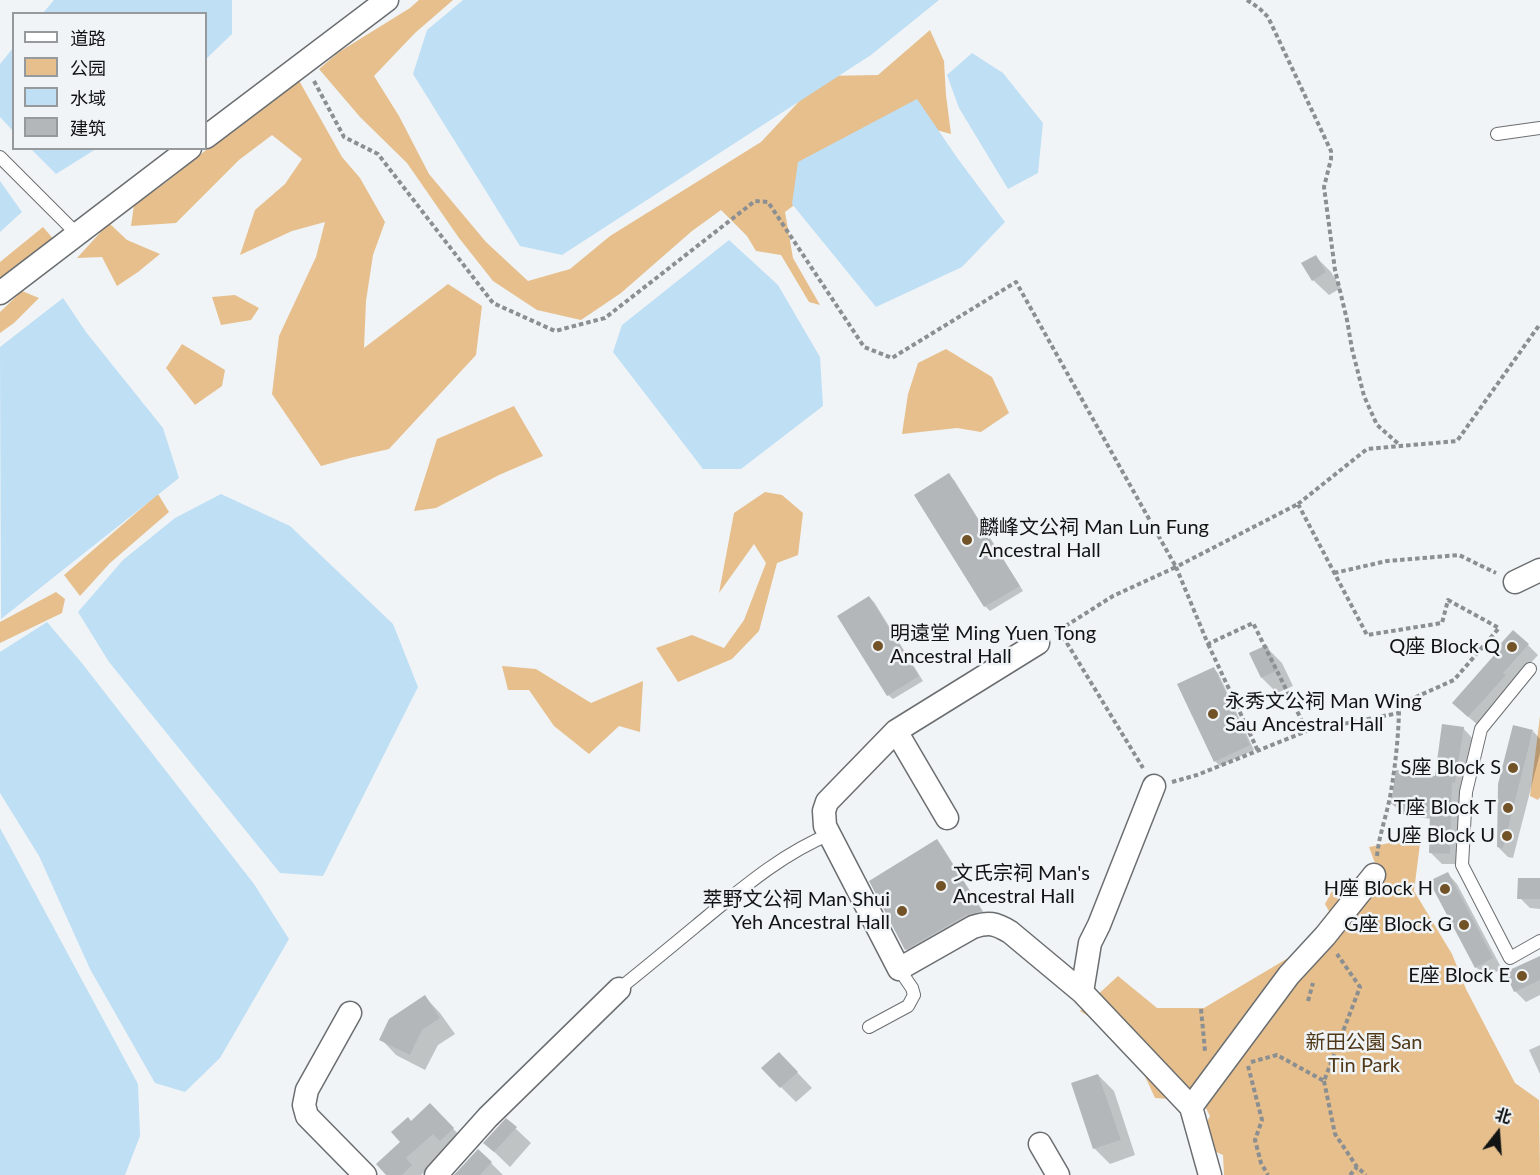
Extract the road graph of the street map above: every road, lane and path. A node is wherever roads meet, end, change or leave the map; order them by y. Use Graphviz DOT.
graph roads {
  1 [pos="387,0"];
  2 [pos="1247,0"];
  3 [pos="304,62"];
  4 [pos="1540,128"];
  5 [pos="1497,134"];
  6 [pos="207,136"];
  7 [pos="187,150"];
  8 [pos="0,157"];
  9 [pos="77,234"];
  10 [pos="0,292"];
  11 [pos="1540,324"];
  12 [pos="1401,446"];
  13 [pos="1298,504"];
  14 [pos="1176,567"];
  15 [pos="1540,570"];
  16 [pos="1334,573"];
  17 [pos="1515,582"];
  18 [pos="1059,630"];
  19 [pos="1038,643"];
  20 [pos="1208,644"];
  21 [pos="1530,669"];
  22 [pos="1400,713"];
  23 [pos="896,731"];
  24 [pos="1307,731"];
  25 [pos="1258,751"];
  26 [pos="1154,786"];
  27 [pos="947,818"];
  28 [pos="830,834"];
  29 [pos="1379,835"];
  30 [pos="1374,875"];
  31 [pos="1325,936"];
  32 [pos="1540,941"];
  33 [pos="899,969"];
  34 [pos="619,989"];
  35 [pos="1082,992"];
  36 [pos="1201,1009"];
  37 [pos="350,1013"];
  38 [pos="869,1027"];
  39 [pos="1230,1055"];
  40 [pos="1324,1080"];
  41 [pos="1191,1107"];
  42 [pos="1040,1144"];
  43 [pos="1356,1167"];
  44 [pos="365,1175"];
  45 [pos="435,1175"];
  46 [pos="1058,1175"];
  47 [pos="1210,1175"];
  48 [pos="1269,1175"];
  49 [pos="1350,1175"];
  50 [pos="1366,1175"];
  1 -- 3 [label="street"];
  2 -- 12 [label="path"];
  3 -- 6 [label="street"];
  3 -- 14 [label="path"];
  4 -- 5 [label="lane"];
  7 -- 9 [label="street"];
  8 -- 9 [label="lane"];
  9 -- 10 [label="street"];
  11 -- 12 [label="path"];
  12 -- 13 [label="path"];
  13 -- 14 [label="path"];
  13 -- 16 [label="path"];
  14 -- 18 [label="path"];
  14 -- 20 [label="path"];
  15 -- 17 [label="street"];
  16 -- 17 [label="path"];
  16 -- 22 [label="path"];
  18 -- 19 [label="path"];
  18 -- 26 [label="path"];
  19 -- 23 [label="street"];
  20 -- 24 [label="path"];
  20 -- 25 [label="path"];
  21 -- 32 [label="lane"];
  22 -- 24 [label="path"];
  22 -- 29 [label="path"];
  23 -- 27 [label="street"];
  23 -- 28 [label="street"];
  24 -- 25 [label="path"];
  25 -- 26 [label="path"];
  26 -- 35 [label="street"];
  28 -- 33 [label="street"];
  28 -- 34 [label="lane"];
  30 -- 31 [label="street"];
  31 -- 39 [label="street"];
  31 -- 40 [label="path"];
  33 -- 35 [label="street"];
  33 -- 38 [label="lane"];
  34 -- 45 [label="street"];
  35 -- 41 [label="street"];
  36 -- 39 [label="path"];
  37 -- 44 [label="street"];
  39 -- 41 [label="street"];
  40 -- 43 [label="path"];
  40 -- 48 [label="path"];
  41 -- 47 [label="street"];
  42 -- 46 [label="street"];
  43 -- 49 [label="path"];
  43 -- 50 [label="path"];
}
